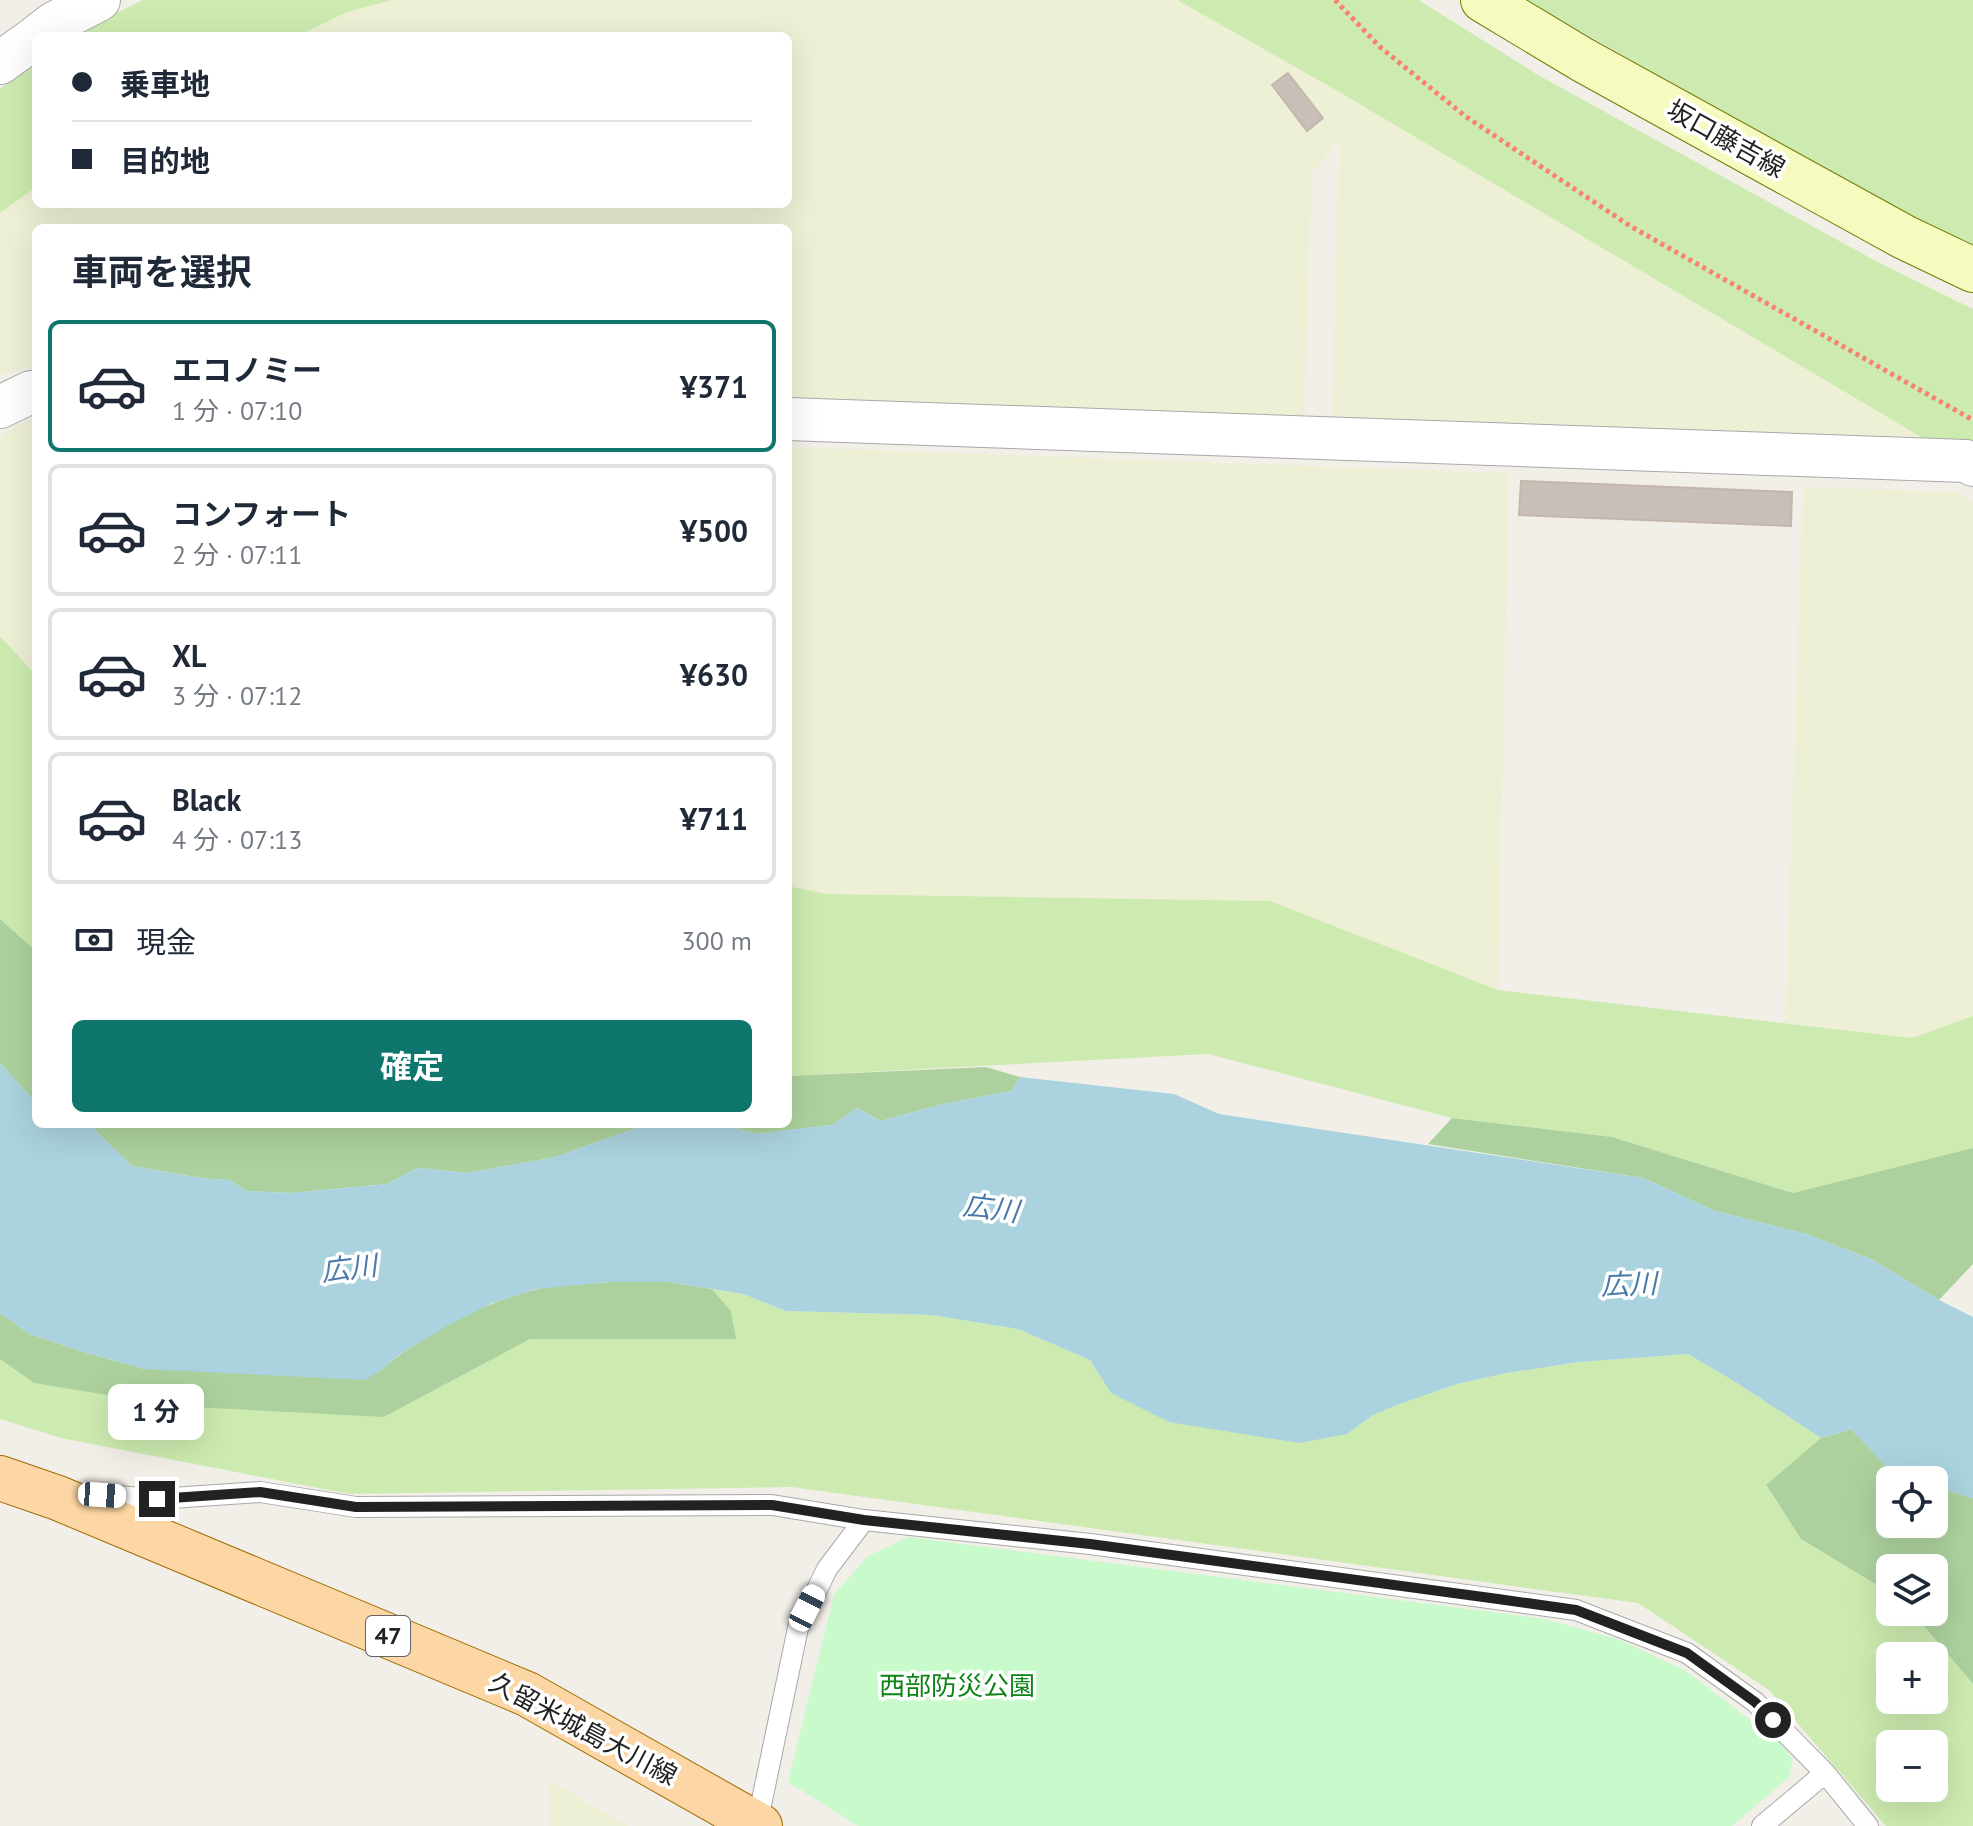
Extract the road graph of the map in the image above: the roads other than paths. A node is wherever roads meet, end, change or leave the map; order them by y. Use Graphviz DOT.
graph roads {
  1 [pos="99,0"];
  2 [pos="1483,0"];
  3 [pos="42,32"];
  4 [pos="32,39"];
  5 [pos="0,63"];
  6 [pos="1973,270"];
  7 [pos="32,392"];
  8 [pos="0,407"];
  9 [pos="792,419"];
  10 [pos="1973,465"];
  11 [pos="0,1478"];
  12 [pos="58,1498"];
  13 [pos="864,1520"];
  14 [pos="1825,1773"];
  15 [pos="758,1825"];
  16 [pos="1762,1826"];
  17 [pos="1868,1826"];
  1 -- 3 [label="street"];
  2 -- 6 [label="main road, 坂口藤吉線"];
  4 -- 5 [label="street"];
  7 -- 8 [label="street"];
  9 -- 10 [label="street"];
  11 -- 12 [label="main road, 久留米城島大川線 / 47"];
  12 -- 13 [label="lane"];
  12 -- 15 [label="main road, 久留米城島大川線 / 47"];
  13 -- 14 [label="lane"];
  13 -- 15 [label="lane"];
  14 -- 16 [label="lane"];
  14 -- 17 [label="lane"];
}
